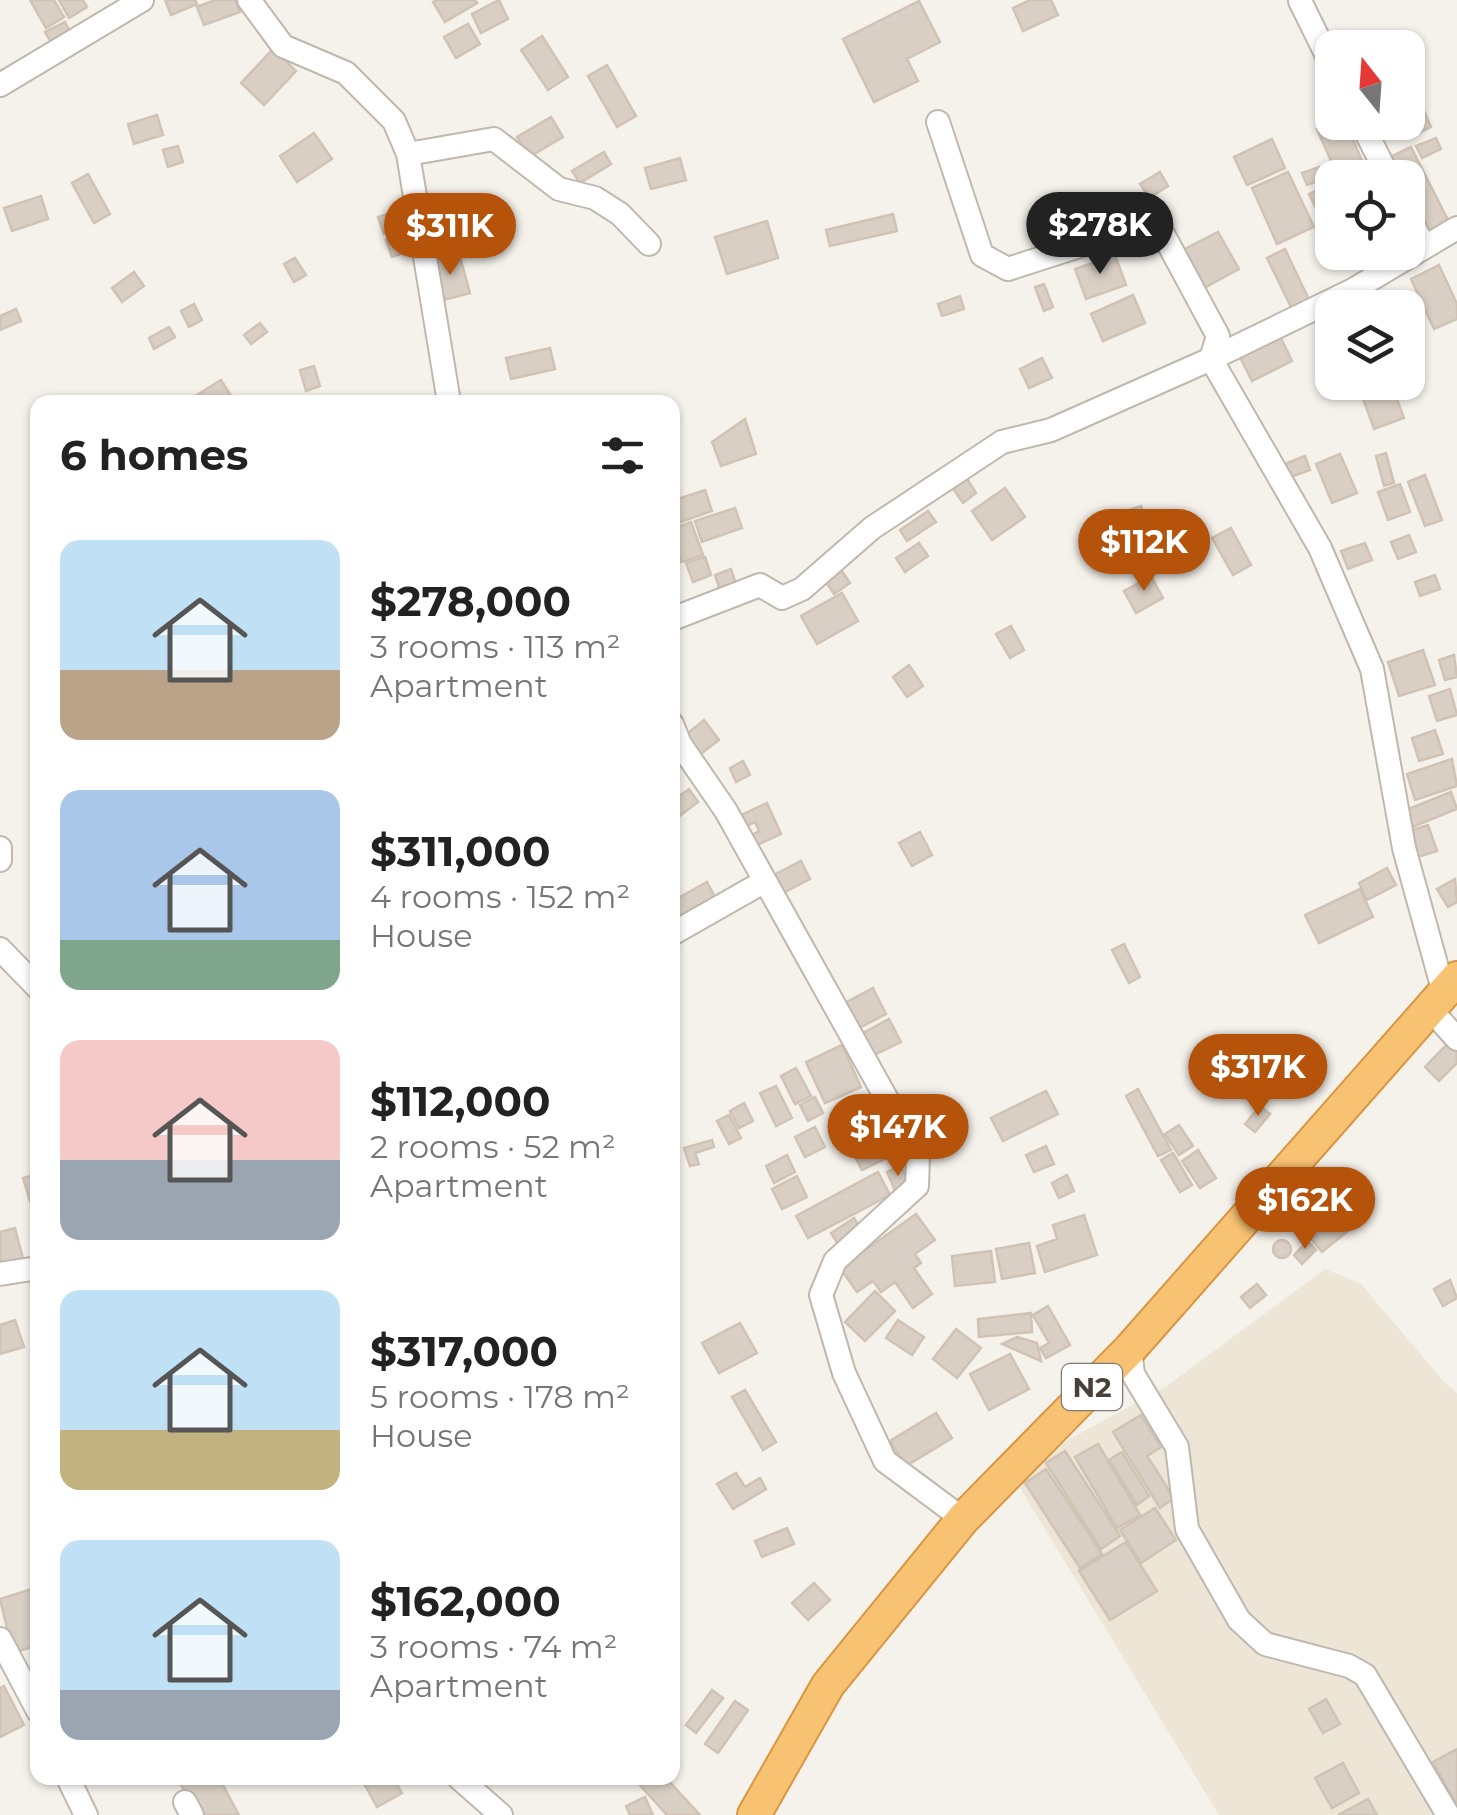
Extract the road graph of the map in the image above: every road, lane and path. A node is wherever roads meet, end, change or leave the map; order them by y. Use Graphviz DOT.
graph roads {
  1 [pos="142,0"];
  2 [pos="249,0"];
  3 [pos="1300,1"];
  4 [pos="1315,31"];
  5 [pos="0,85"];
  6 [pos="938,122"];
  7 [pos="408,154"];
  8 [pos="1457,228"];
  9 [pos="649,244"];
  10 [pos="1425,244"];
  11 [pos="1384,270"];
  12 [pos="1210,359"];
  13 [pos="447,395"];
  14 [pos="680,616"];
  15 [pos="680,744"];
  16 [pos="0,848"];
  17 [pos="0,860"];
  18 [pos="765,880"];
  19 [pos="680,929"];
  20 [pos="0,949"];
  21 [pos="30,980"];
  22 [pos="1444,993"];
  23 [pos="1457,1039"];
  24 [pos="30,1269"];
  25 [pos="0,1274"];
  26 [pos="1130,1349"];
  27 [pos="963,1519"];
  28 [pos="0,1639"];
  29 [pos="30,1696"];
  30 [pos="71,1785"];
  31 [pos="467,1785"];
  32 [pos="86,1815"];
  33 [pos="501,1815"];
  34 [pos="754,1815"];
  35 [pos="1448,1815"];
  1 -- 5 [label="street"];
  2 -- 7 [label="street"];
  3 -- 4 [label="street"];
  6 -- 12 [label="street"];
  7 -- 9 [label="street"];
  7 -- 13 [label="street"];
  8 -- 10 [label="street"];
  11 -- 12 [label="street"];
  12 -- 14 [label="street"];
  12 -- 22 [label="street"];
  15 -- 18 [label="street"];
  16 -- 17 [label="street"];
  18 -- 19 [label="street"];
  18 -- 27 [label="street"];
  20 -- 21 [label="street"];
  22 -- 23 [label="street"];
  22 -- 26 [label="highway, N2"];
  24 -- 25 [label="street"];
  26 -- 27 [label="highway, N2"];
  26 -- 35 [label="street"];
  27 -- 34 [label="highway, N2"];
  28 -- 29 [label="street"];
  30 -- 32 [label="street"];
  31 -- 33 [label="street"];
}
